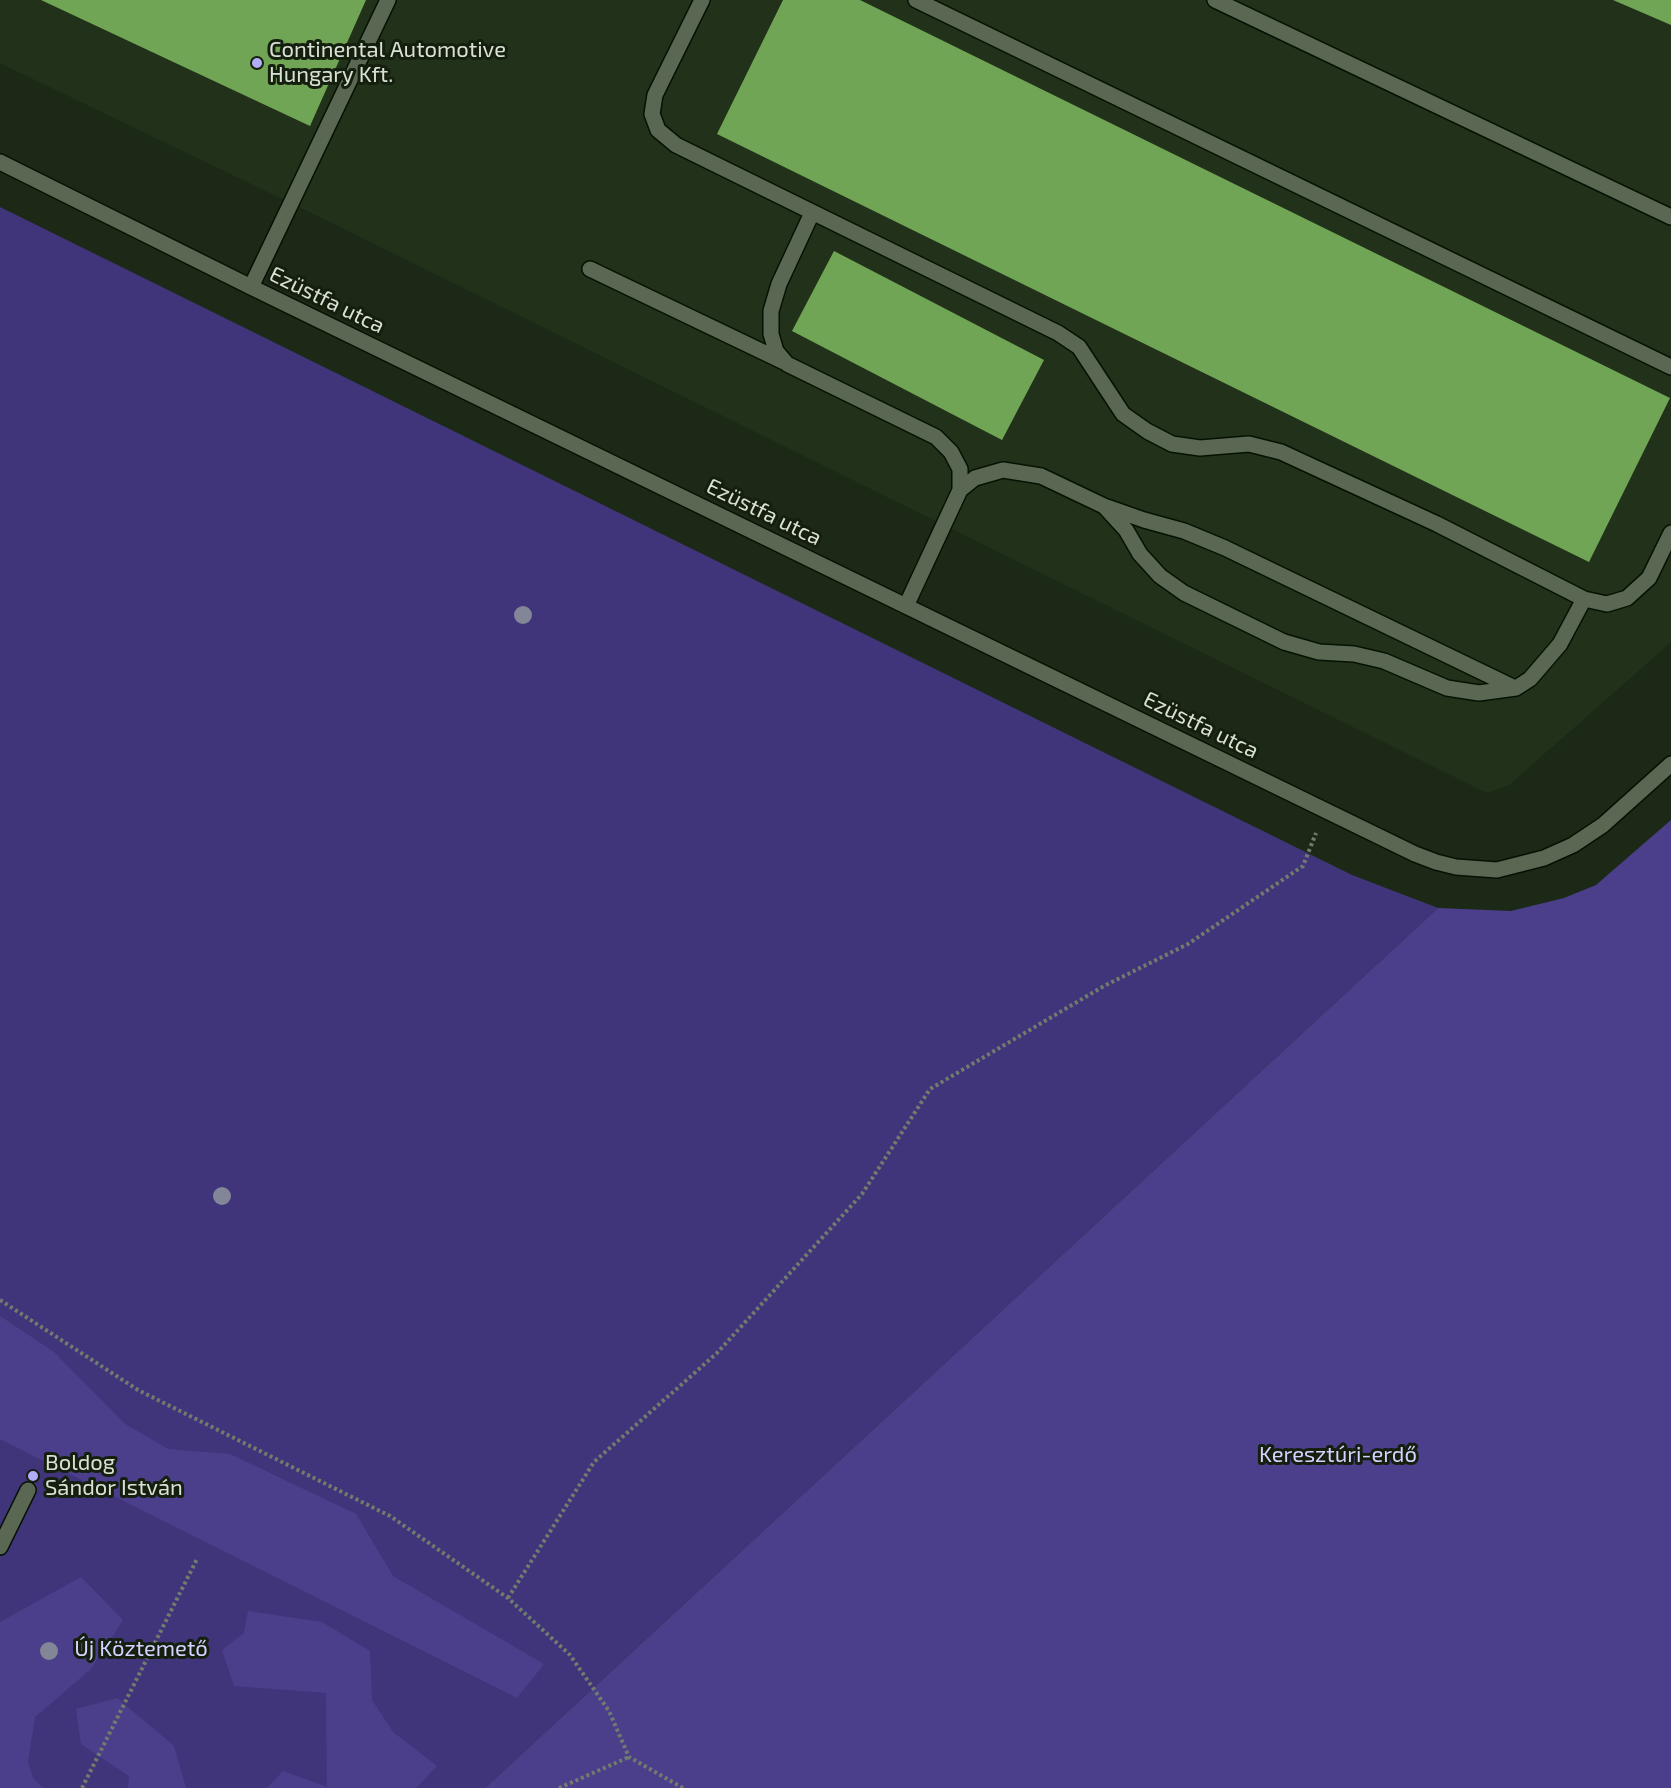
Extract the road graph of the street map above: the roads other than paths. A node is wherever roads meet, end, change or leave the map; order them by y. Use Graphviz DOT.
graph roads {
  1 [pos="388,0"];
  2 [pos="702,0"];
  3 [pos="915,0"];
  4 [pos="1215,0"];
  5 [pos="0,162"];
  6 [pos="812,213"];
  7 [pos="1671,217"];
  8 [pos="590,268"];
  9 [pos="251,288"];
  10 [pos="787,364"];
  11 [pos="1671,367"];
  12 [pos="960,490"];
  13 [pos="1104,506"];
  14 [pos="1671,533"];
  15 [pos="1584,599"];
  16 [pos="906,606"];
  17 [pos="1516,688"];
  18 [pos="1671,764"];
  19 [pos="28,1490"];
  20 [pos="0,1547"];
  1 -- 9 [label="street"];
  2 -- 6 [label="street"];
  3 -- 11 [label="street"];
  4 -- 7 [label="street"];
  5 -- 9 [label="street, Ezüstfa utca"];
  6 -- 10 [label="street"];
  6 -- 15 [label="street"];
  8 -- 10 [label="street"];
  9 -- 16 [label="street, Ezüstfa utca"];
  10 -- 12 [label="street"];
  12 -- 13 [label="street"];
  12 -- 16 [label="street"];
  13 -- 17 [label="street"];
  13 -- 17 [label="street"];
  14 -- 15 [label="street"];
  15 -- 17 [label="street"];
  16 -- 18 [label="street, Ezüstfa utca"];
  19 -- 20 [label="street"];
}
